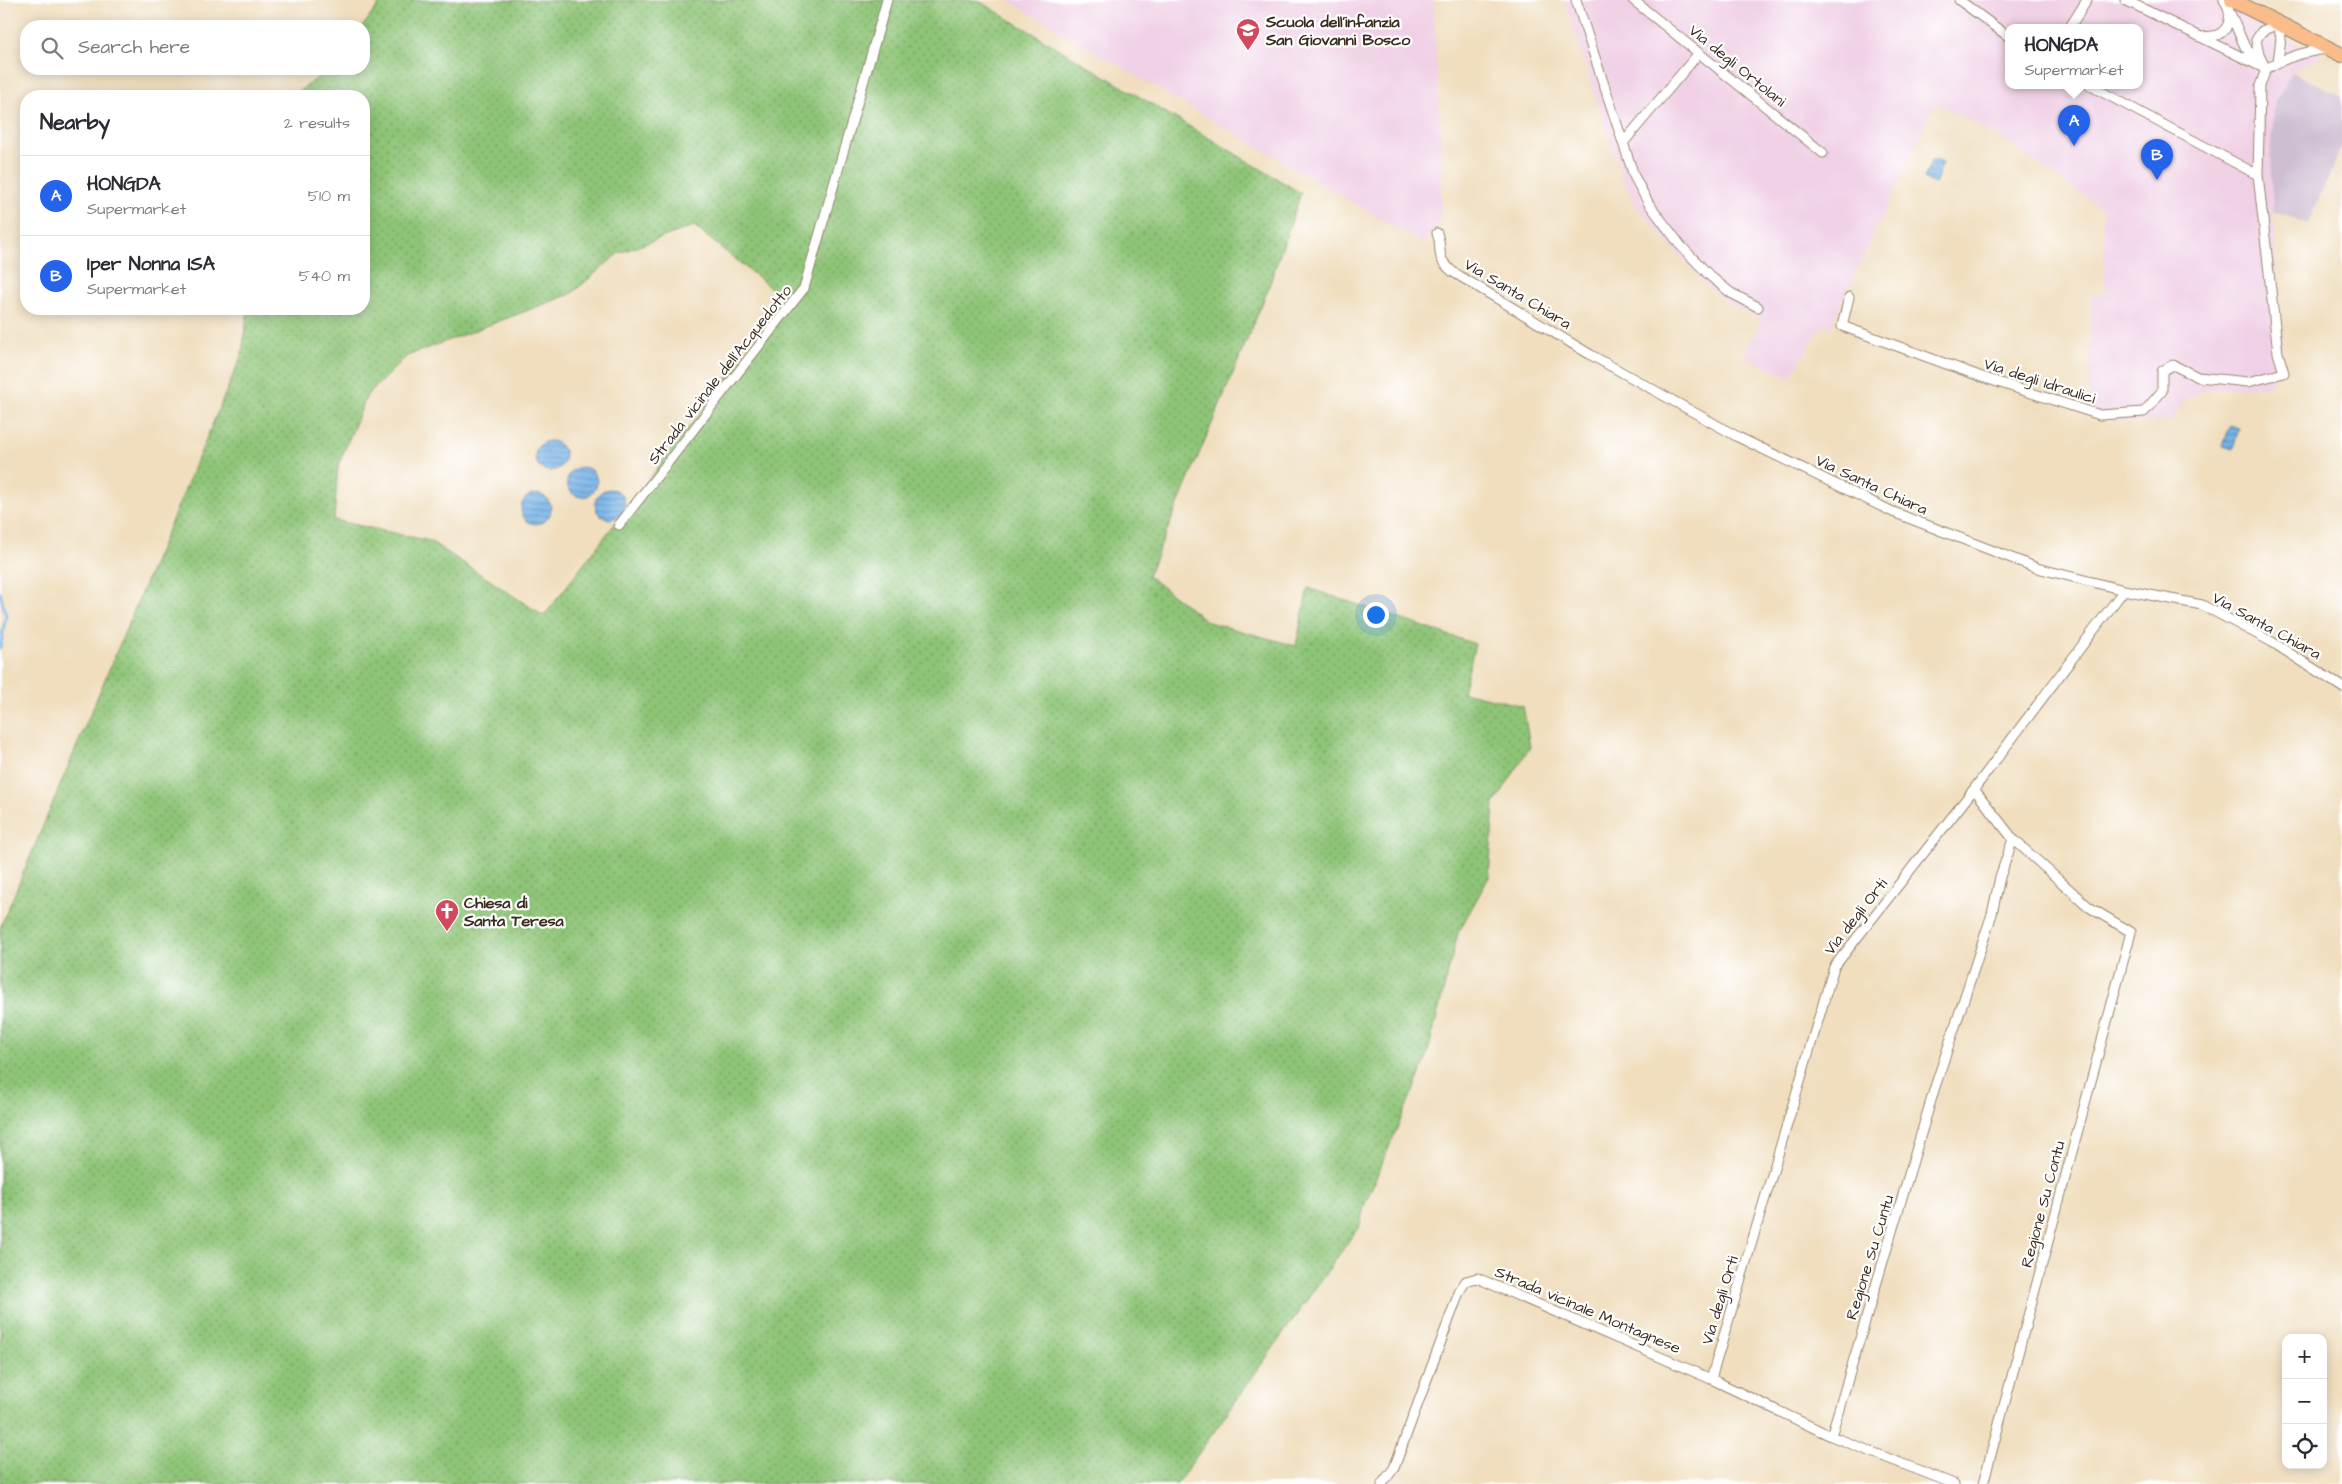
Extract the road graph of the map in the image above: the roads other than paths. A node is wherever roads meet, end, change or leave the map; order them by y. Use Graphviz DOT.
graph roads {
  1 [pos="888,0"];
  2 [pos="1576,0"];
  3 [pos="1633,0"];
  4 [pos="1959,0"];
  5 [pos="2087,0"];
  6 [pos="2125,0"];
  7 [pos="2224,0"];
  8 [pos="2232,0"];
  9 [pos="2231,15"];
  10 [pos="2072,24"];
  11 [pos="2278,24"];
  12 [pos="2005,34"];
  13 [pos="2201,37"];
  14 [pos="2256,40"];
  15 [pos="2245,48"];
  16 [pos="2328,48"];
  17 [pos="2228,50"];
  18 [pos="1700,53"];
  19 [pos="2342,55"];
  20 [pos="2278,62"];
  21 [pos="2266,69"];
  22 [pos="2097,89"];
  23 [pos="1623,143"];
  24 [pos="1823,152"];
  25 [pos="2258,175"];
  26 [pos="1437,233"];
  27 [pos="1849,297"];
  28 [pos="1758,308"];
  29 [pos="619,525"];
  30 [pos="2124,590"];
  31 [pos="2342,687"];
  32 [pos="1974,790"];
  33 [pos="2013,839"];
  34 [pos="1711,1379"];
  35 [pos="1831,1436"];
  36 [pos="1382,1484"];
  37 [pos="1954,1484"];
  38 [pos="1983,1484"];
  1 -- 29 [label="street, Strada vicinale dell'Acquedotto"];
  2 -- 23 [label="street"];
  3 -- 18 [label="street, Via degli Ortolani"];
  4 -- 12 [label="street"];
  5 -- 10 [label="street"];
  6 -- 13 [label="street"];
  7 -- 9 [label="street"];
  8 -- 11 [label="main road"];
  9 -- 13 [label="street"];
  9 -- 15 [label="street"];
  11 -- 14 [label="street"];
  11 -- 16 [label="main road"];
  11 -- 20 [label="street"];
  13 -- 17 [label="street"];
  14 -- 15 [label="street"];
  14 -- 21 [label="street"];
  15 -- 17 [label="street"];
  15 -- 21 [label="street"];
  16 -- 19 [label="main road"];
  16 -- 20 [label="street"];
  17 -- 21 [label="street"];
  18 -- 23 [label="street"];
  18 -- 24 [label="street, Via degli Ortolani"];
  20 -- 21 [label="street"];
  21 -- 25 [label="street, Via degli Idraulici"];
  22 -- 25 [label="street"];
  23 -- 28 [label="street"];
  25 -- 27 [label="street, Via degli Idraulici"];
  26 -- 30 [label="street, Via Santa Chiara"];
  30 -- 31 [label="street, Via Santa Chiara"];
  30 -- 32 [label="street, Via degli Orti"];
  32 -- 33 [label="street"];
  32 -- 34 [label="street, Via degli Orti"];
  33 -- 35 [label="street, Regione Su Cuntu"];
  33 -- 38 [label="street, Regione Su Contu"];
  34 -- 35 [label="street, Strada vicinale Montagnese"];
  34 -- 36 [label="street, Strada vicinale Montagnese"];
  35 -- 37 [label="street, Strada vicinale Montagnese"];
}
